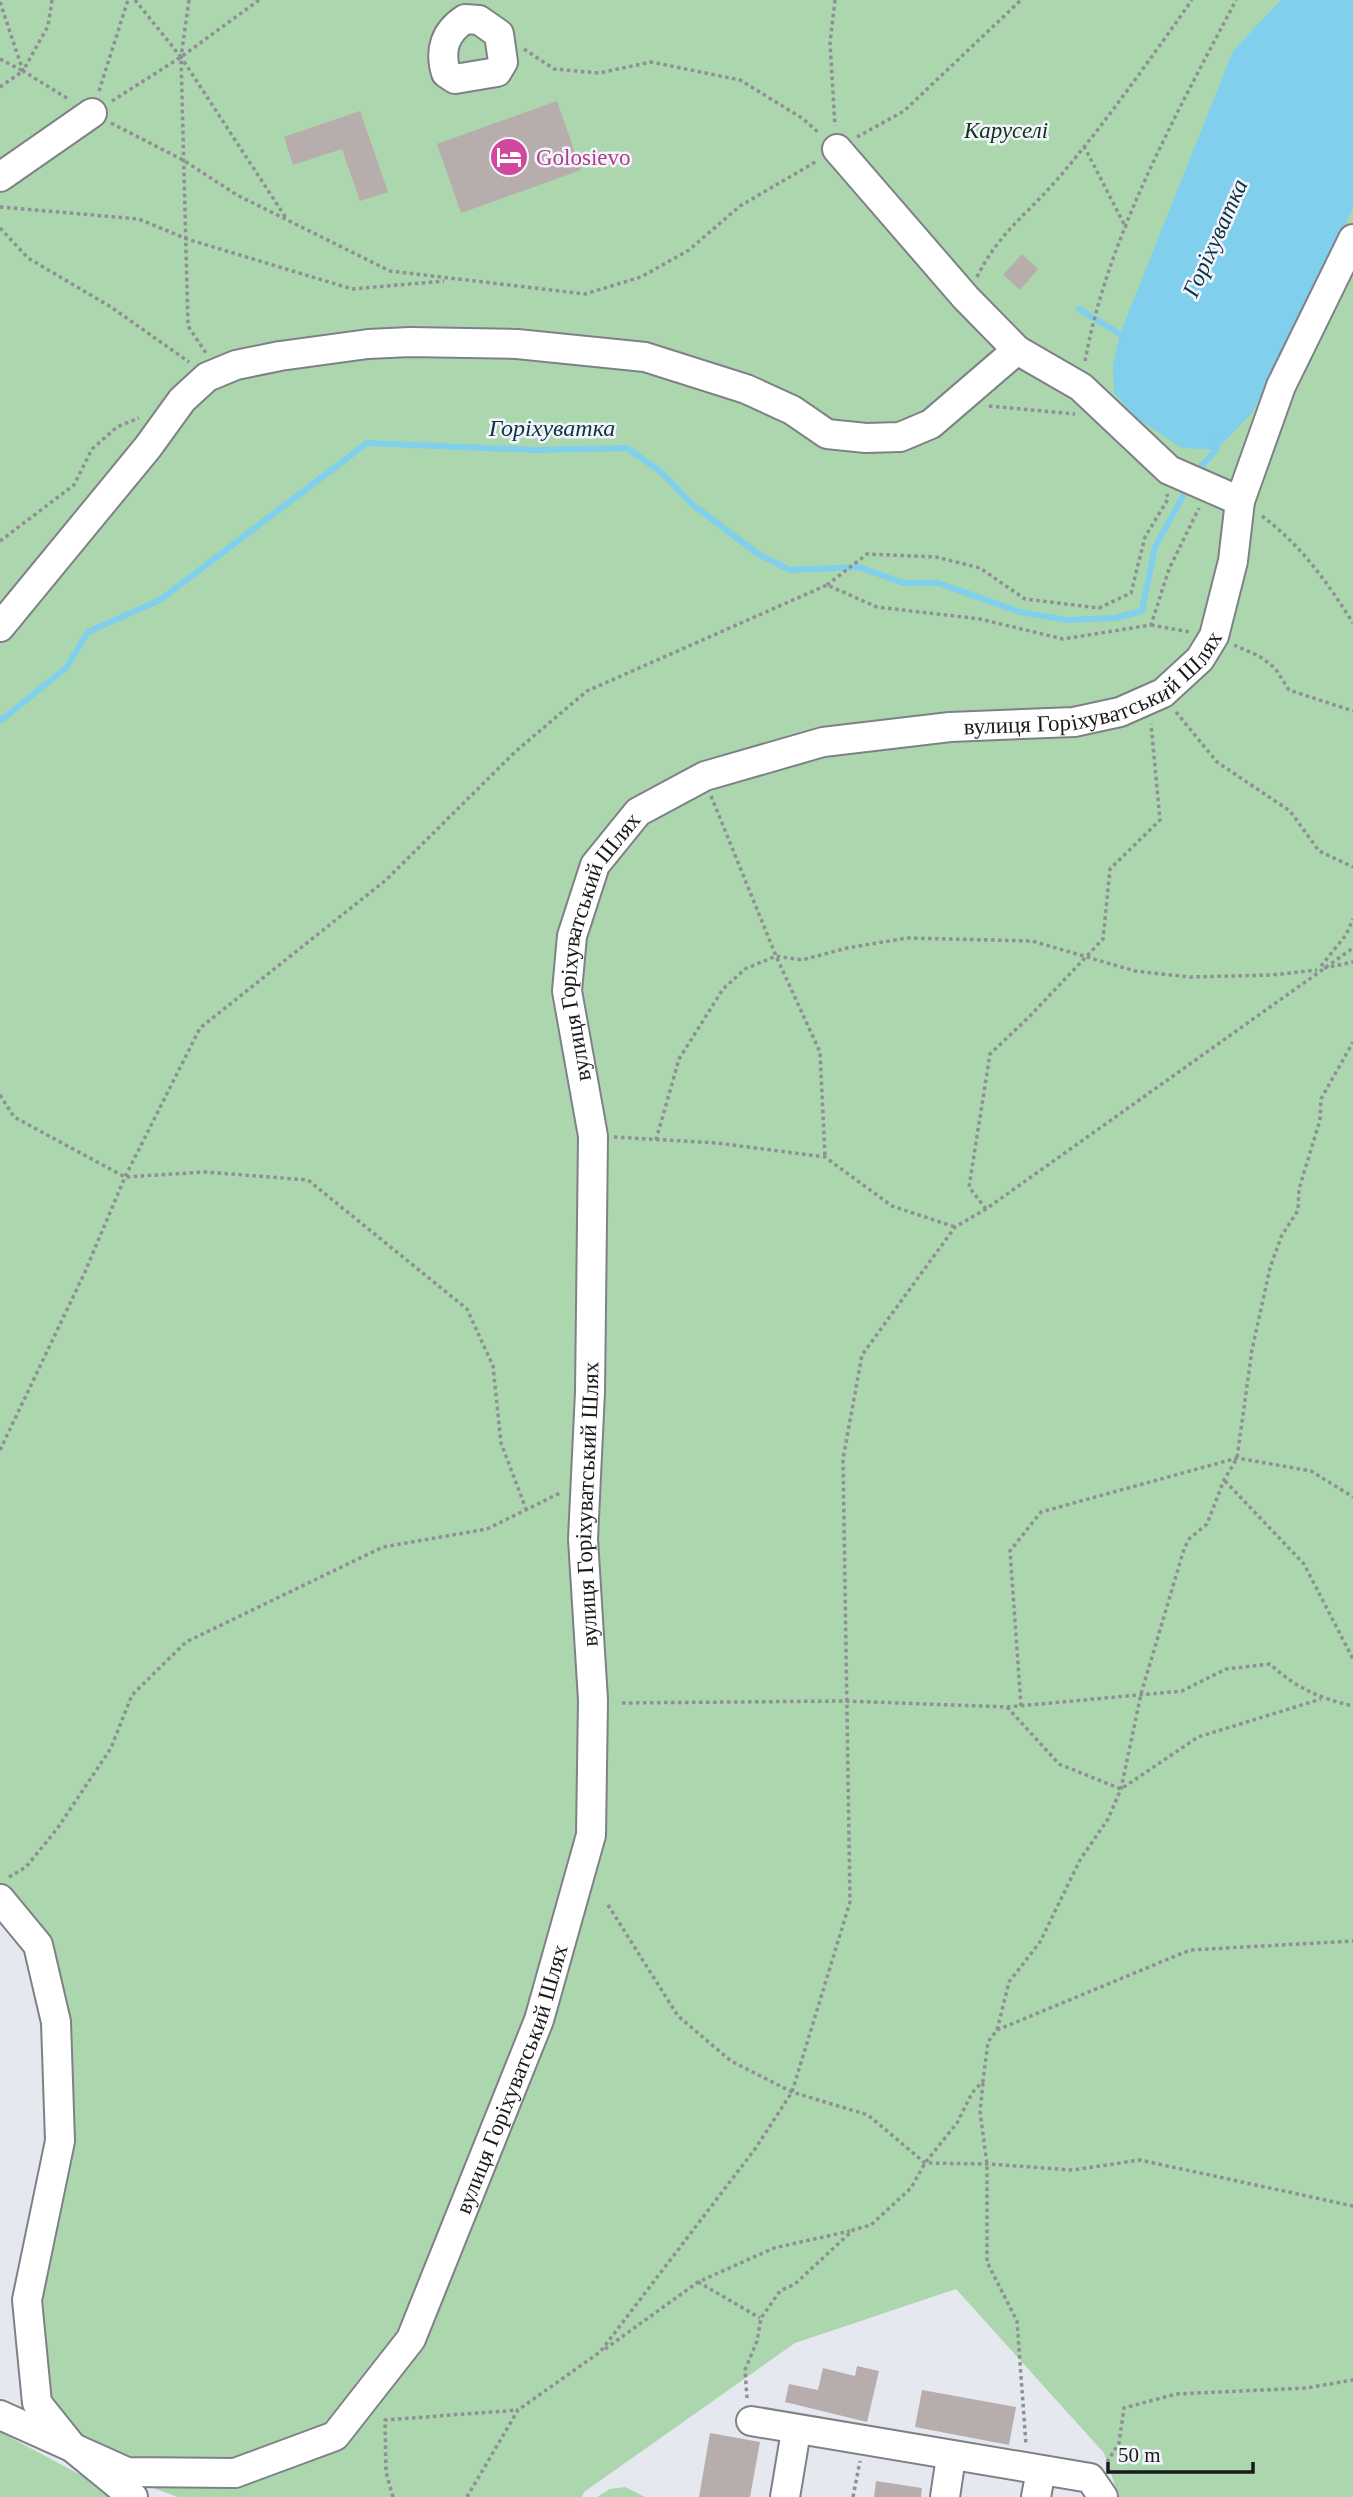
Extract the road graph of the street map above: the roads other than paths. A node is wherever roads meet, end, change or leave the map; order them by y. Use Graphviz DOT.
graph roads {
  1 [pos="462,9"];
  2 [pos="92,113"];
  3 [pos="837,149"];
  4 [pos="0,177"];
  5 [pos="1353,239"];
  6 [pos="1017,350"];
  7 [pos="1240,501"];
  8 [pos="0,627"];
  9 [pos="0,1899"];
  10 [pos="0,2414"];
  11 [pos="751,2421"];
  12 [pos="796,2431"];
  13 [pos="73,2448"];
  14 [pos="951,2457"];
  15 [pos="1035,2478"];
  16 [pos="132,2497"];
  17 [pos="785,2497"];
  18 [pos="946,2497"];
  19 [pos="1103,2497"];
  1 -- 1 [label="street"];
  2 -- 4 [label="street"];
  3 -- 6 [label="street"];
  5 -- 7 [label="street, вулиця Горіхуватський Шлях"];
  6 -- 7 [label="street"];
  6 -- 8 [label="street"];
  7 -- 13 [label="street, вулиця Горіхуватський Шлях"];
  9 -- 13 [label="street, вулиця Горіхуватський Шлях"];
  10 -- 13 [label="street"];
  11 -- 12 [label="street"];
  12 -- 14 [label="street"];
  12 -- 17 [label="street"];
  13 -- 16 [label="street"];
  14 -- 15 [label="street"];
  14 -- 18 [label="street"];
  15 -- 19 [label="street"];
}
